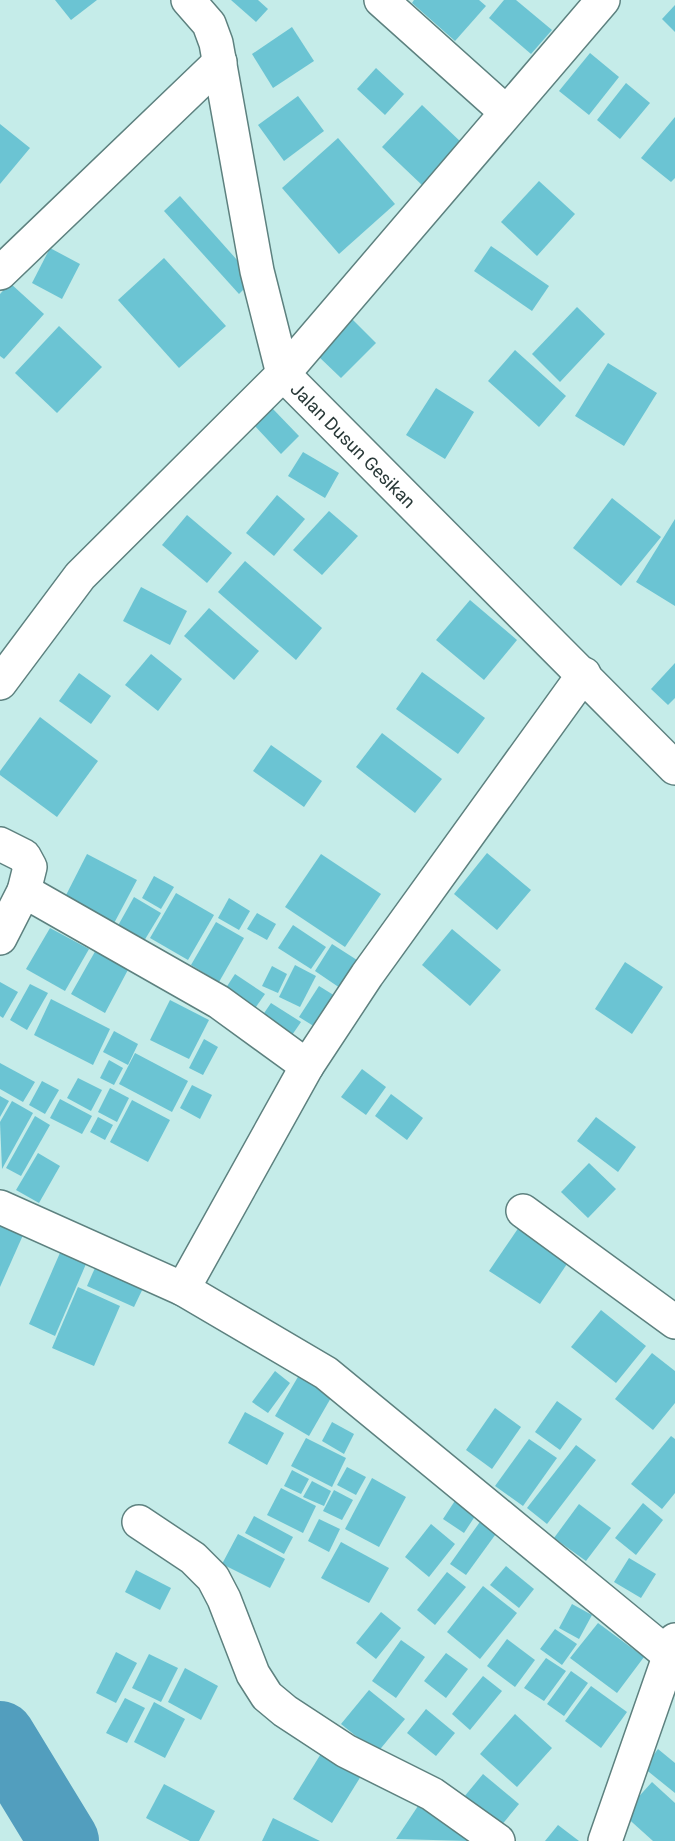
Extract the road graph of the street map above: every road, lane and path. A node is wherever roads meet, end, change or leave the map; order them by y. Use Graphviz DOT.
graph roads {
  1 [pos="188,0"];
  2 [pos="381,0"];
  3 [pos="603,0"];
  4 [pos="220,62"];
  5 [pos="506,112"];
  6 [pos="0,273"];
  7 [pos="283,374"];
  8 [pos="584,674"];
  9 [pos="0,683"];
  10 [pos="675,768"];
  11 [pos="0,844"];
  12 [pos="24,891"];
  13 [pos="0,938"];
  14 [pos="307,1066"];
  15 [pos="0,1207"];
  16 [pos="523,1211"];
  17 [pos="183,1289"];
  18 [pos="675,1322"];
  19 [pos="139,1522"];
  20 [pos="672,1647"];
  21 [pos="498,1841"];
  22 [pos="605,1841"];
  1 -- 4 [label="street, Jalan Dusun Gesikan"];
  2 -- 5 [label="street"];
  3 -- 5 [label="street"];
  4 -- 6 [label="street"];
  4 -- 7 [label="street, Jalan Dusun Gesikan"];
  5 -- 7 [label="street"];
  7 -- 8 [label="street, Jalan Dusun Gesikan"];
  7 -- 9 [label="street"];
  8 -- 10 [label="street, Jalan Dusun Gesikan"];
  8 -- 14 [label="street"];
  11 -- 12 [label="street"];
  12 -- 13 [label="street"];
  12 -- 14 [label="street"];
  14 -- 17 [label="street"];
  15 -- 17 [label="street"];
  16 -- 18 [label="street"];
  17 -- 20 [label="street"];
  19 -- 21 [label="street"];
  20 -- 22 [label="street"];
}
